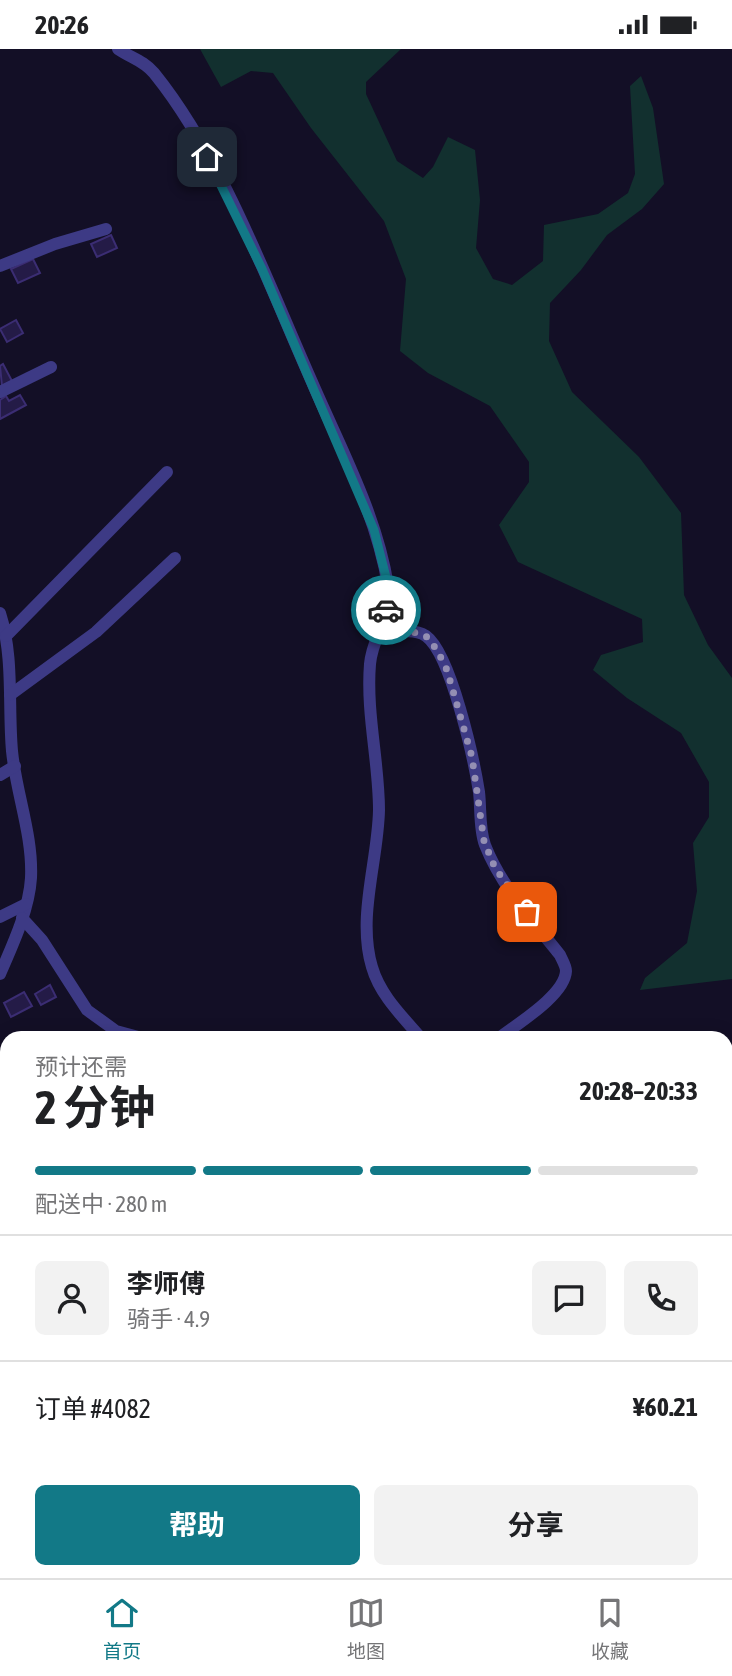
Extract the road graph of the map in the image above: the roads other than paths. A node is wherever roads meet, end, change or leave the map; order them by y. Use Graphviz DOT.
graph roads {
  1 [pos="118,49"];
  2 [pos="106,229"];
  3 [pos="0,266"];
  4 [pos="51,367"];
  5 [pos="0,392"];
  6 [pos="167,472"];
  7 [pos="175,558"];
  8 [pos="0,613"];
  9 [pos="379,636"];
  10 [pos="4,640"];
  11 [pos="10,695"];
  12 [pos="15,766"];
  13 [pos="0,775"];
  14 [pos="26,904"];
  15 [pos="0,917"];
  16 [pos="22,918"];
  17 [pos="0,974"];
  18 [pos="117,1031"];
  19 [pos="415,1031"];
  20 [pos="508,1031"];
  1 -- 9 [label="street"];
  2 -- 3 [label="street"];
  4 -- 5 [label="street"];
  6 -- 10 [label="street"];
  7 -- 11 [label="street"];
  8 -- 10 [label="street"];
  9 -- 19 [label="street"];
  9 -- 20 [label="street"];
  10 -- 11 [label="street"];
  11 -- 12 [label="street"];
  12 -- 13 [label="street"];
  12 -- 14 [label="street"];
  14 -- 15 [label="street"];
  14 -- 16 [label="street"];
  16 -- 17 [label="street"];
  16 -- 18 [label="street"];
}
